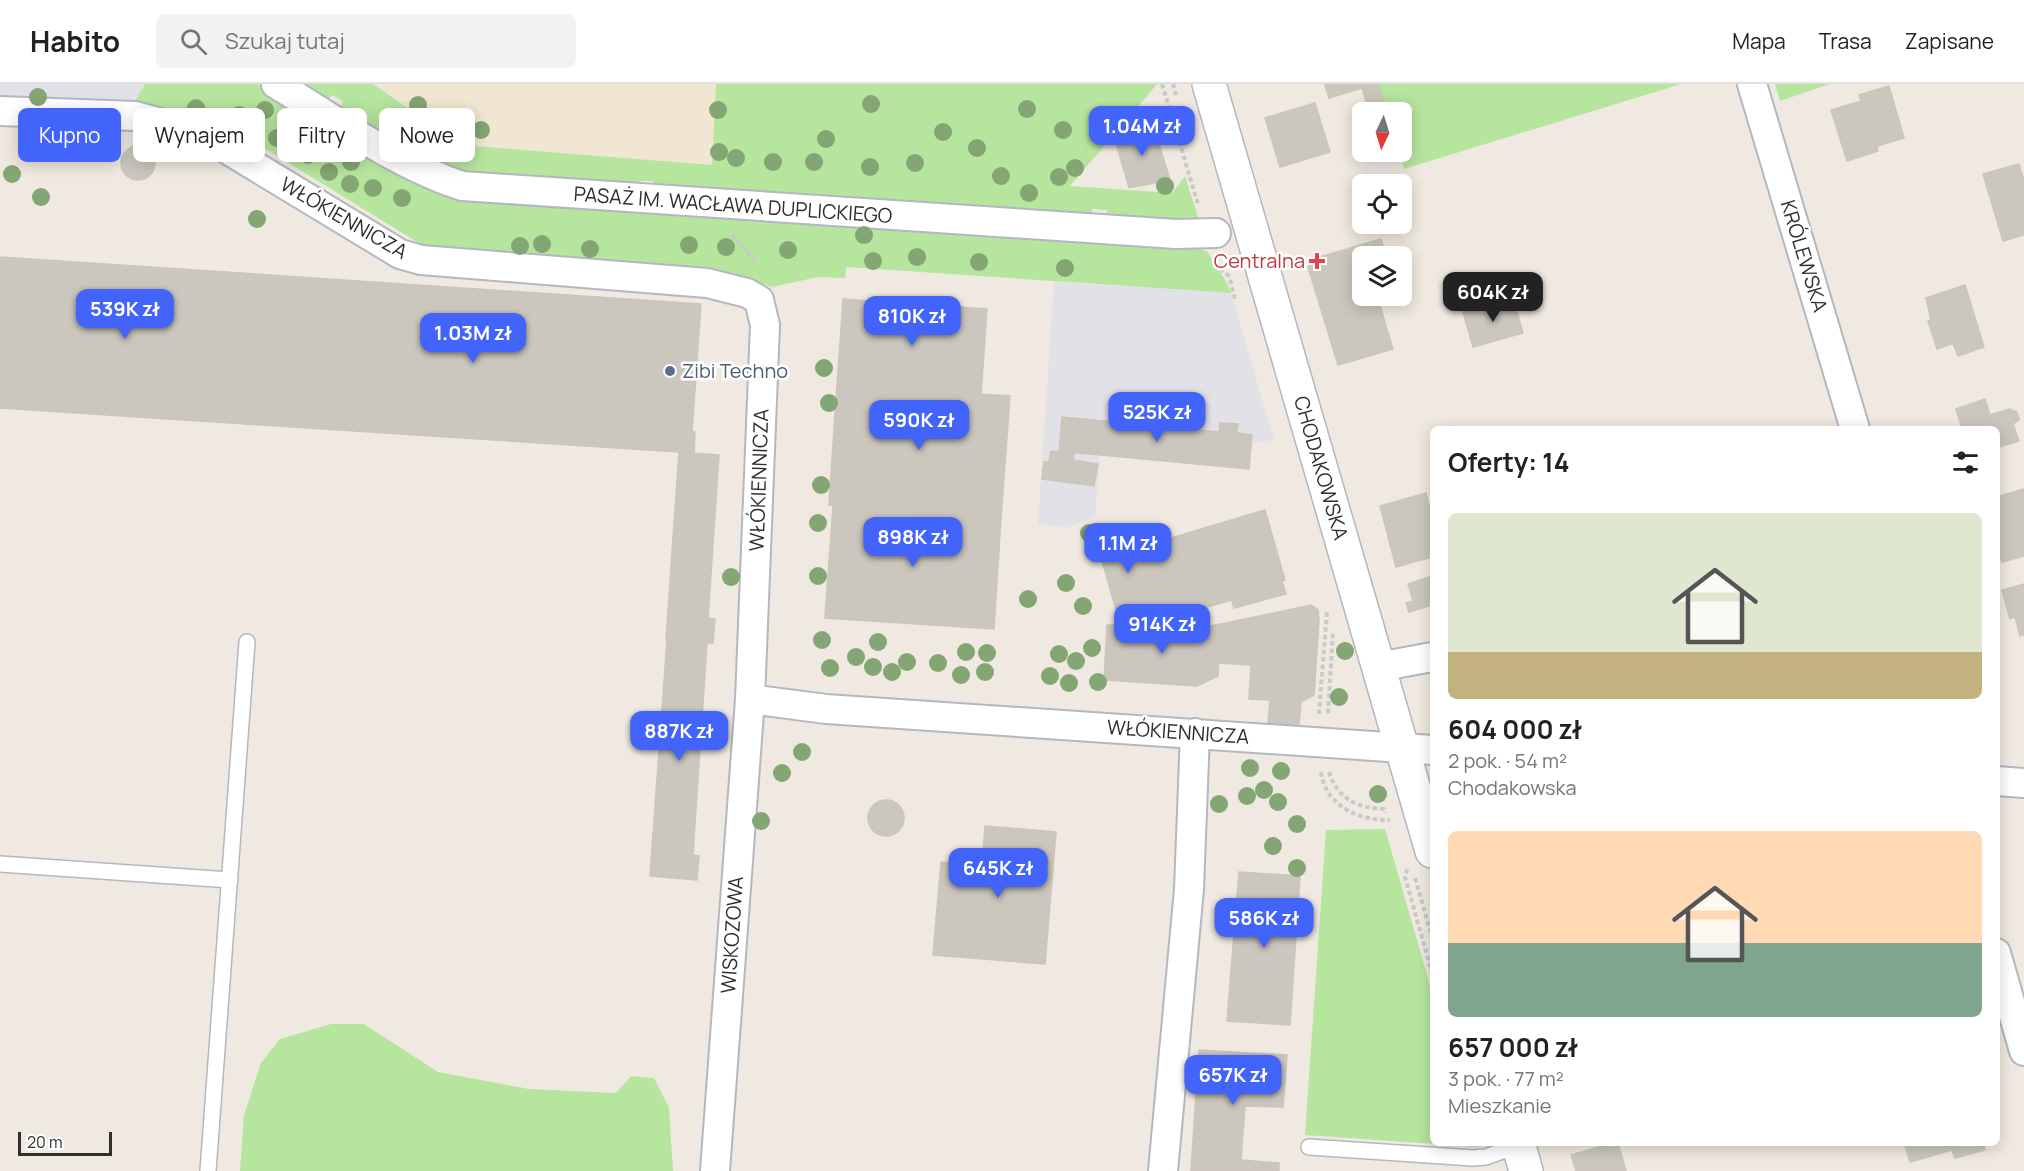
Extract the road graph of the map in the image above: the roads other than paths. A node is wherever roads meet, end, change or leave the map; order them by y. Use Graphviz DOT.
graph roads {
  1 [pos="276,84"];
  2 [pos="1209,84"];
  3 [pos="1752,84"];
  4 [pos="0,111"];
  5 [pos="1211,233"];
  6 [pos="1855,426"];
  7 [pos="247,642"];
  8 [pos="1430,657"];
  9 [pos="1378,667"];
  10 [pos="750,699"];
  11 [pos="1195,734"];
  12 [pos="1418,750"];
  13 [pos="2000,782"];
  14 [pos="2024,783"];
  15 [pos="1417,860"];
  16 [pos="0,864"];
  17 [pos="230,880"];
  18 [pos="2000,967"];
  19 [pos="2024,1051"];
  20 [pos="1309,1147"];
  21 [pos="1521,1153"];
  22 [pos="208,1171"];
  23 [pos="715,1171"];
  24 [pos="1163,1171"];
  1 -- 5 [label="street, PASAŻ IM. WACŁAWA DUPLICKIEGO"];
  2 -- 9 [label="main road, CHODAKOWSKA"];
  3 -- 6 [label="street, KRÓLEWSKA"];
  4 -- 10 [label="street, WŁÓKIENNICZA"];
  7 -- 17 [label="lane"];
  8 -- 9 [label="street"];
  9 -- 12 [label="main road, CHODAKOWSKA"];
  10 -- 11 [label="street, WŁÓKIENNICZA"];
  10 -- 23 [label="street, WISKOZOWA"];
  11 -- 12 [label="street, WŁÓKIENNICZA"];
  11 -- 24 [label="street"];
  12 -- 15 [label="main road, CHODAKOWSKA"];
  13 -- 14 [label="street"];
  16 -- 17 [label="lane"];
  17 -- 22 [label="lane"];
  18 -- 19 [label="street"];
  20 -- 21 [label="lane"];
}
